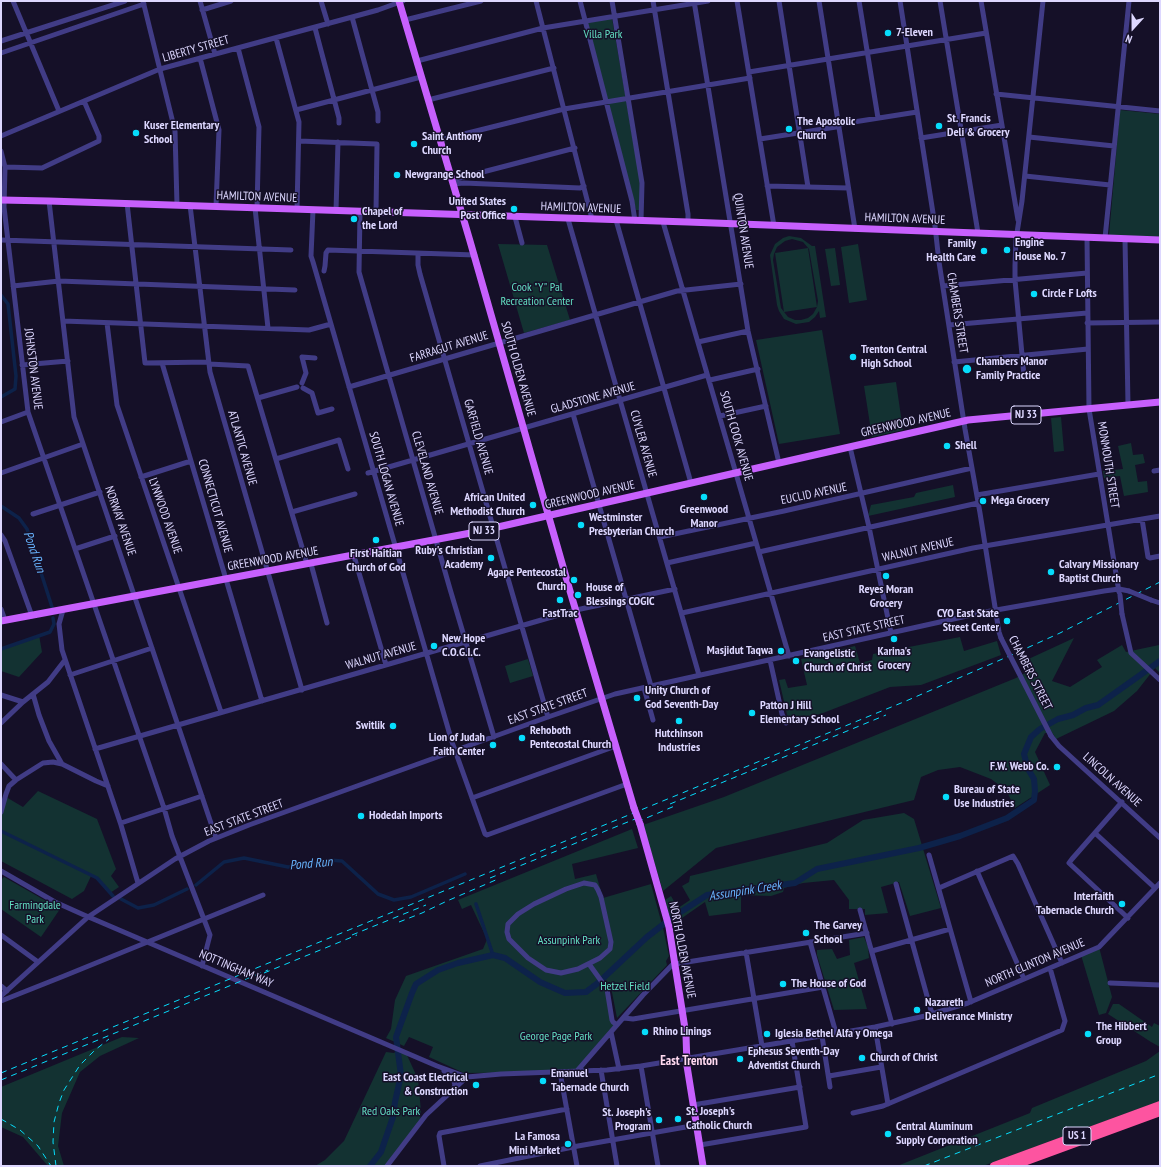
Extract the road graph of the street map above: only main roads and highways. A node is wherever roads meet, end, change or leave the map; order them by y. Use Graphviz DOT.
graph roads {
  1 [pos="401,2"];
  2 [pos="2,200"];
  3 [pos="462,215"];
  4 [pos="1160,240"];
  5 [pos="1160,402"];
  6 [pos="549,516"];
  7 [pos="3,621"];
  8 [pos="602,698"];
  9 [pos="1160,1105"];
  10 [pos="1160,1112"];
  11 [pos="704,1166"];
  12 [pos="994,1166"];
  13 [pos="1013,1166"];
  1 -- 3 [label="main road, SOUTH OLDEN AVENUE"];
  2 -- 3 [label="main road, HAMILTON AVENUE"];
  3 -- 4 [label="main road, HAMILTON AVENUE"];
  3 -- 6 [label="main road, SOUTH OLDEN AVENUE"];
  5 -- 6 [label="main road, GREENWOOD AVENUE / NJ 33"];
  6 -- 7 [label="main road, GREENWOOD AVENUE / NJ 33"];
  6 -- 8 [label="main road, SOUTH OLDEN AVENUE"];
  8 -- 11 [label="main road, NORTH OLDEN AVENUE, bridge"];
  9 -- 12 [label="highway, US 1"];
  10 -- 13 [label="highway, US 1"];
}
